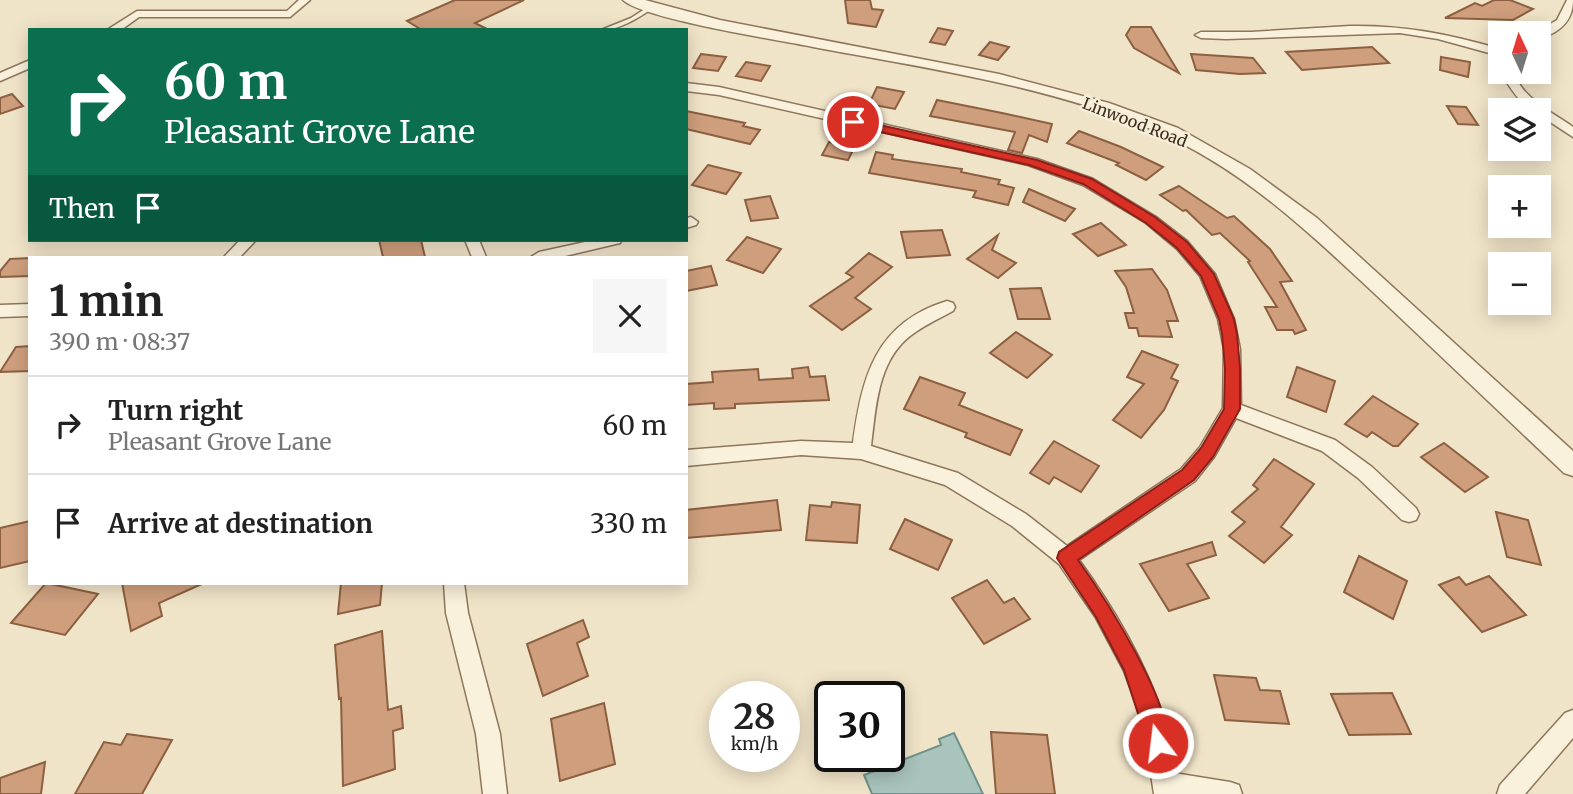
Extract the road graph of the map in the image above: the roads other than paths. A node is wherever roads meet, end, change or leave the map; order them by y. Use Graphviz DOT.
graph roads {
  1 [pos="305,0"];
  2 [pos="631,0"];
  3 [pos="1572,0"];
  4 [pos="133,1"];
  5 [pos="651,7"];
  6 [pos="137,14"];
  7 [pos="275,14"];
  8 [pos="116,28"];
  9 [pos="266,28"];
  10 [pos="609,28"];
  11 [pos="1551,30"];
  12 [pos="1201,35"];
  13 [pos="1488,49"];
  14 [pos="28,65"];
  15 [pos="0,77"];
  16 [pos="1514,84"];
  17 [pos="688,87"];
  18 [pos="1573,133"];
  19 [pos="247,242"];
  20 [pos="606,242"];
  21 [pos="232,256"];
  22 [pos="543,256"];
  23 [pos="947,307"];
  24 [pos="28,310"];
  25 [pos="0,311"];
  26 [pos="1232,409"];
  27 [pos="861,451"];
  28 [pos="688,458"];
  29 [pos="1573,466"];
  30 [pos="1409,514"];
  31 [pos="1066,558"];
  32 [pos="454,585"];
  33 [pos="1573,721"];
  34 [pos="1166,789"];
  35 [pos="495,794"];
  36 [pos="1230,794"];
  37 [pos="1509,794"];
  1 -- 7 [label="street"];
  2 -- 5 [label="street, Linwood Road"];
  3 -- 11 [label="street"];
  4 -- 6 [label="street"];
  5 -- 10 [label="lane"];
  5 -- 29 [label="street, Linwood Road"];
  6 -- 7 [label="street"];
  6 -- 8 [label="street"];
  7 -- 9 [label="street"];
  12 -- 13 [label="street"];
  14 -- 15 [label="street"];
  16 -- 18 [label="street"];
  17 -- 26 [label="street"];
  19 -- 21 [label="street"];
  20 -- 22 [label="street"];
  23 -- 27 [label="street"];
  24 -- 25 [label="street"];
  26 -- 30 [label="street"];
  26 -- 31 [label="street"];
  27 -- 28 [label="street"];
  27 -- 31 [label="street"];
  31 -- 34 [label="street"];
  32 -- 35 [label="street"];
  33 -- 37 [label="street"];
  34 -- 36 [label="street"];
}
